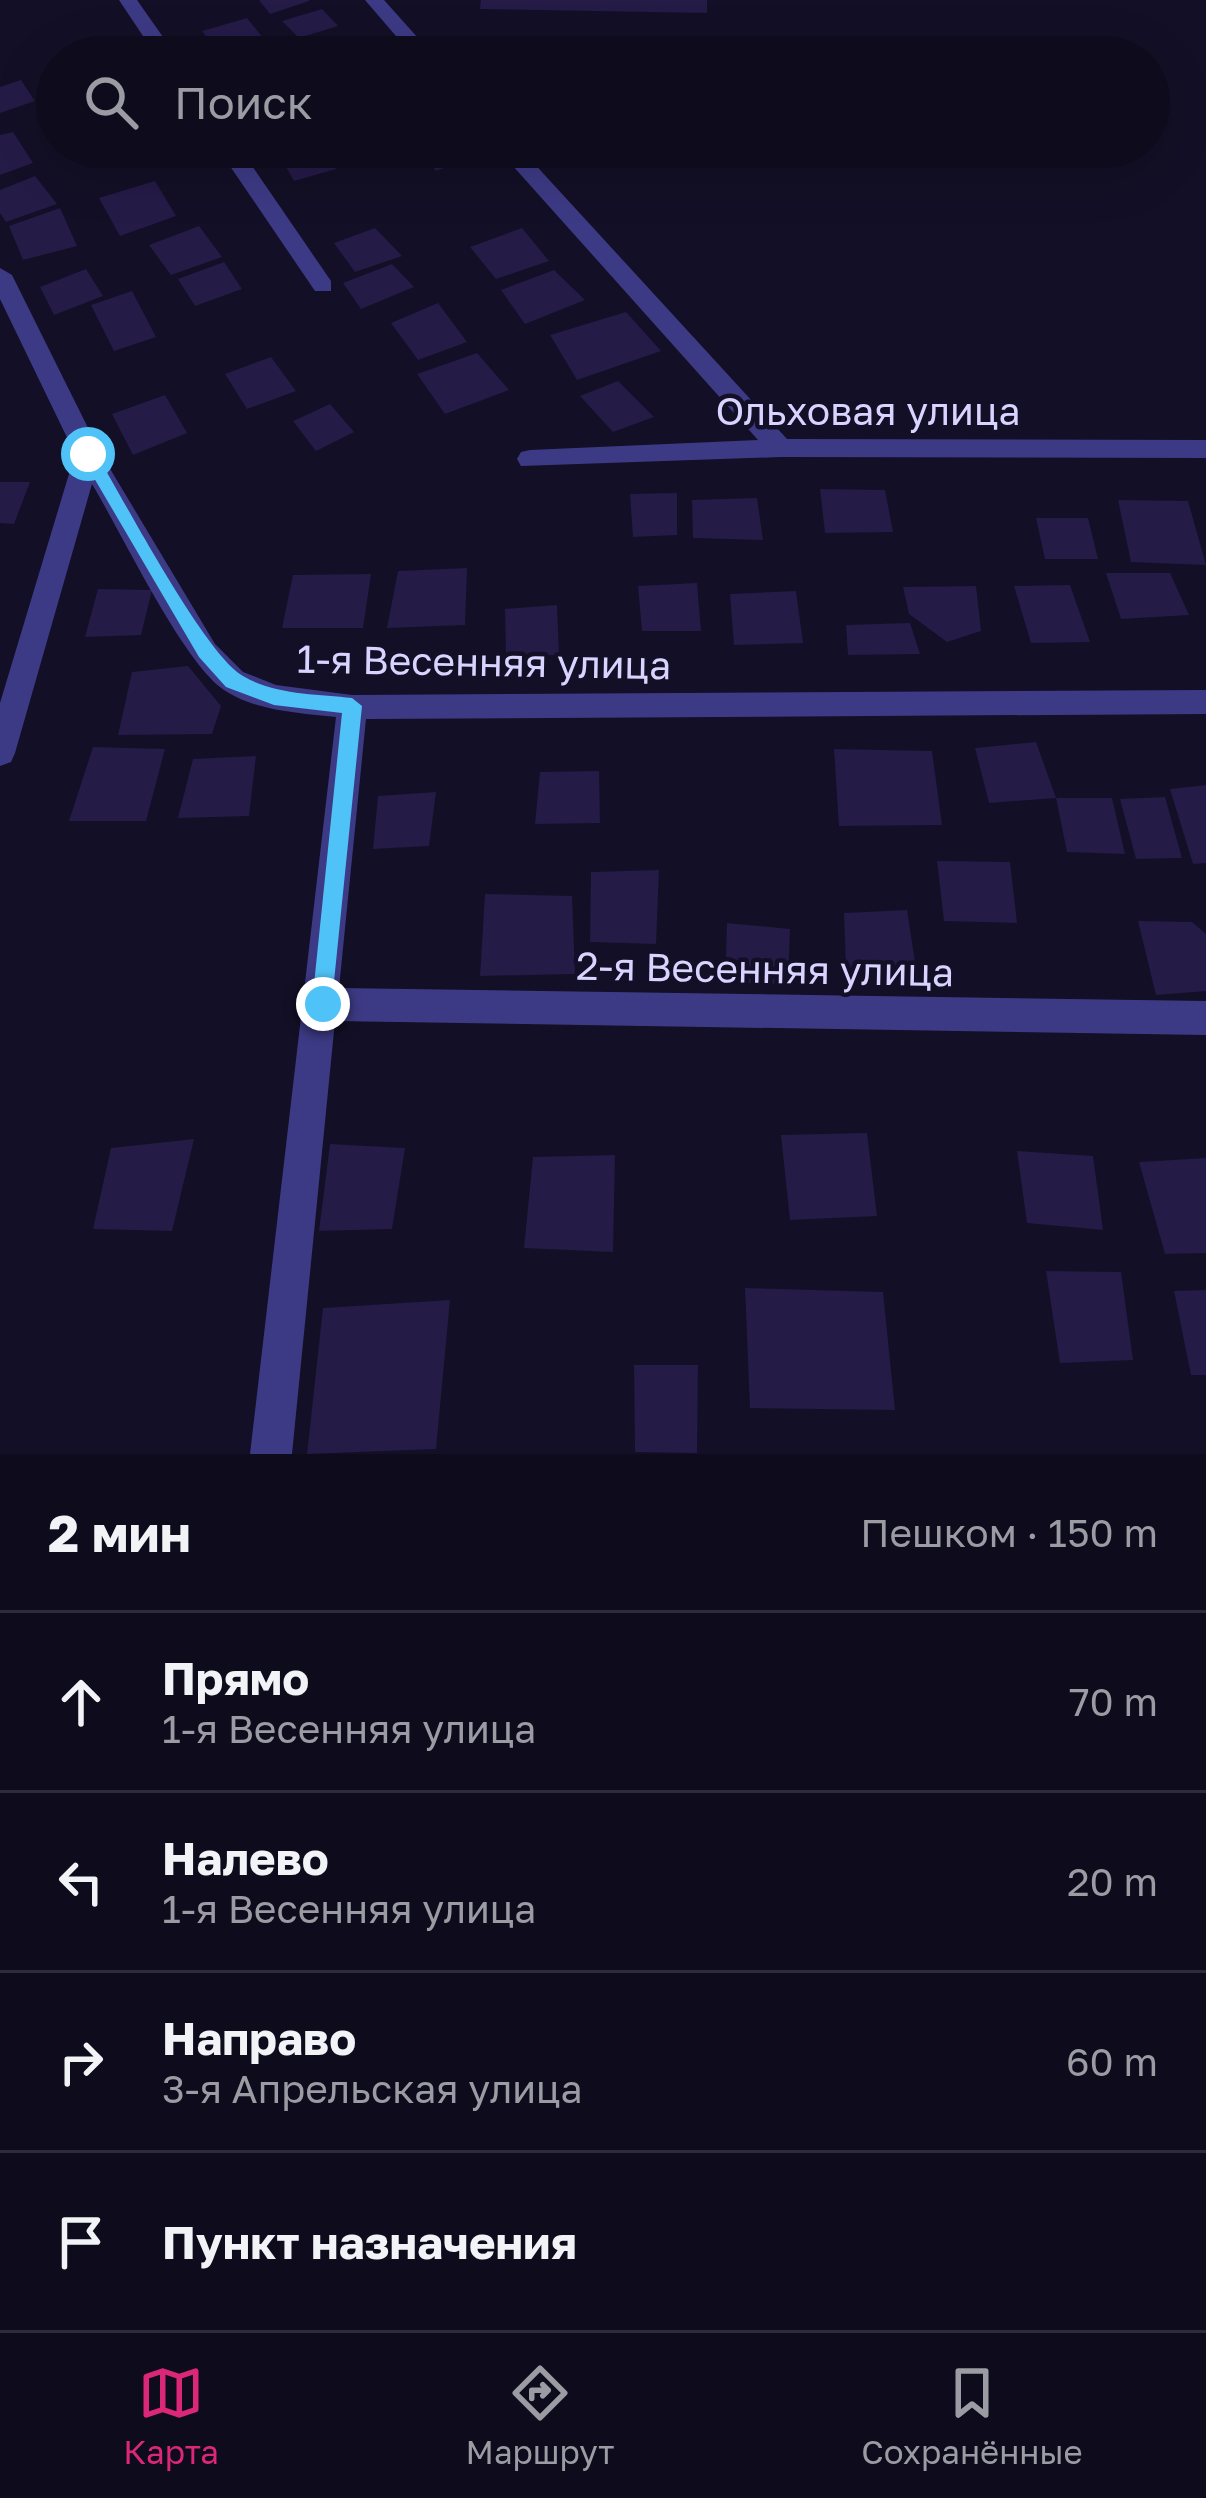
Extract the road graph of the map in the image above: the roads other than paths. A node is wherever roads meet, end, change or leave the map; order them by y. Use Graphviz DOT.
graph roads {
  1 [pos="128,0"];
  2 [pos="374,0"];
  3 [pos="153,36"];
  4 [pos="406,36"];
  5 [pos="242,168"];
  6 [pos="526,168"];
  7 [pos="0,275"];
  8 [pos="323,286"];
  9 [pos="780,448"];
  10 [pos="1206,449"];
  11 [pos="88,454"];
  12 [pos="530,459"];
  13 [pos="1206,702"];
  14 [pos="352,706"];
  15 [pos="0,753"];
  16 [pos="323,1004"];
  17 [pos="1206,1018"];
  18 [pos="271,1454"];
  1 -- 3 [label="street"];
  2 -- 4 [label="street"];
  5 -- 8 [label="street"];
  6 -- 9 [label="street"];
  7 -- 11 [label="street, 1-я Весенняя улица"];
  9 -- 10 [label="street, Ольховая улица"];
  9 -- 12 [label="street, Ольховая улица"];
  11 -- 14 [label="street, 1-я Весенняя улица"];
  11 -- 15 [label="street"];
  13 -- 14 [label="street, 1-я Весенняя улица"];
  14 -- 16 [label="street"];
  16 -- 17 [label="street, 2-я Весенняя улица"];
  16 -- 18 [label="street"];
}
